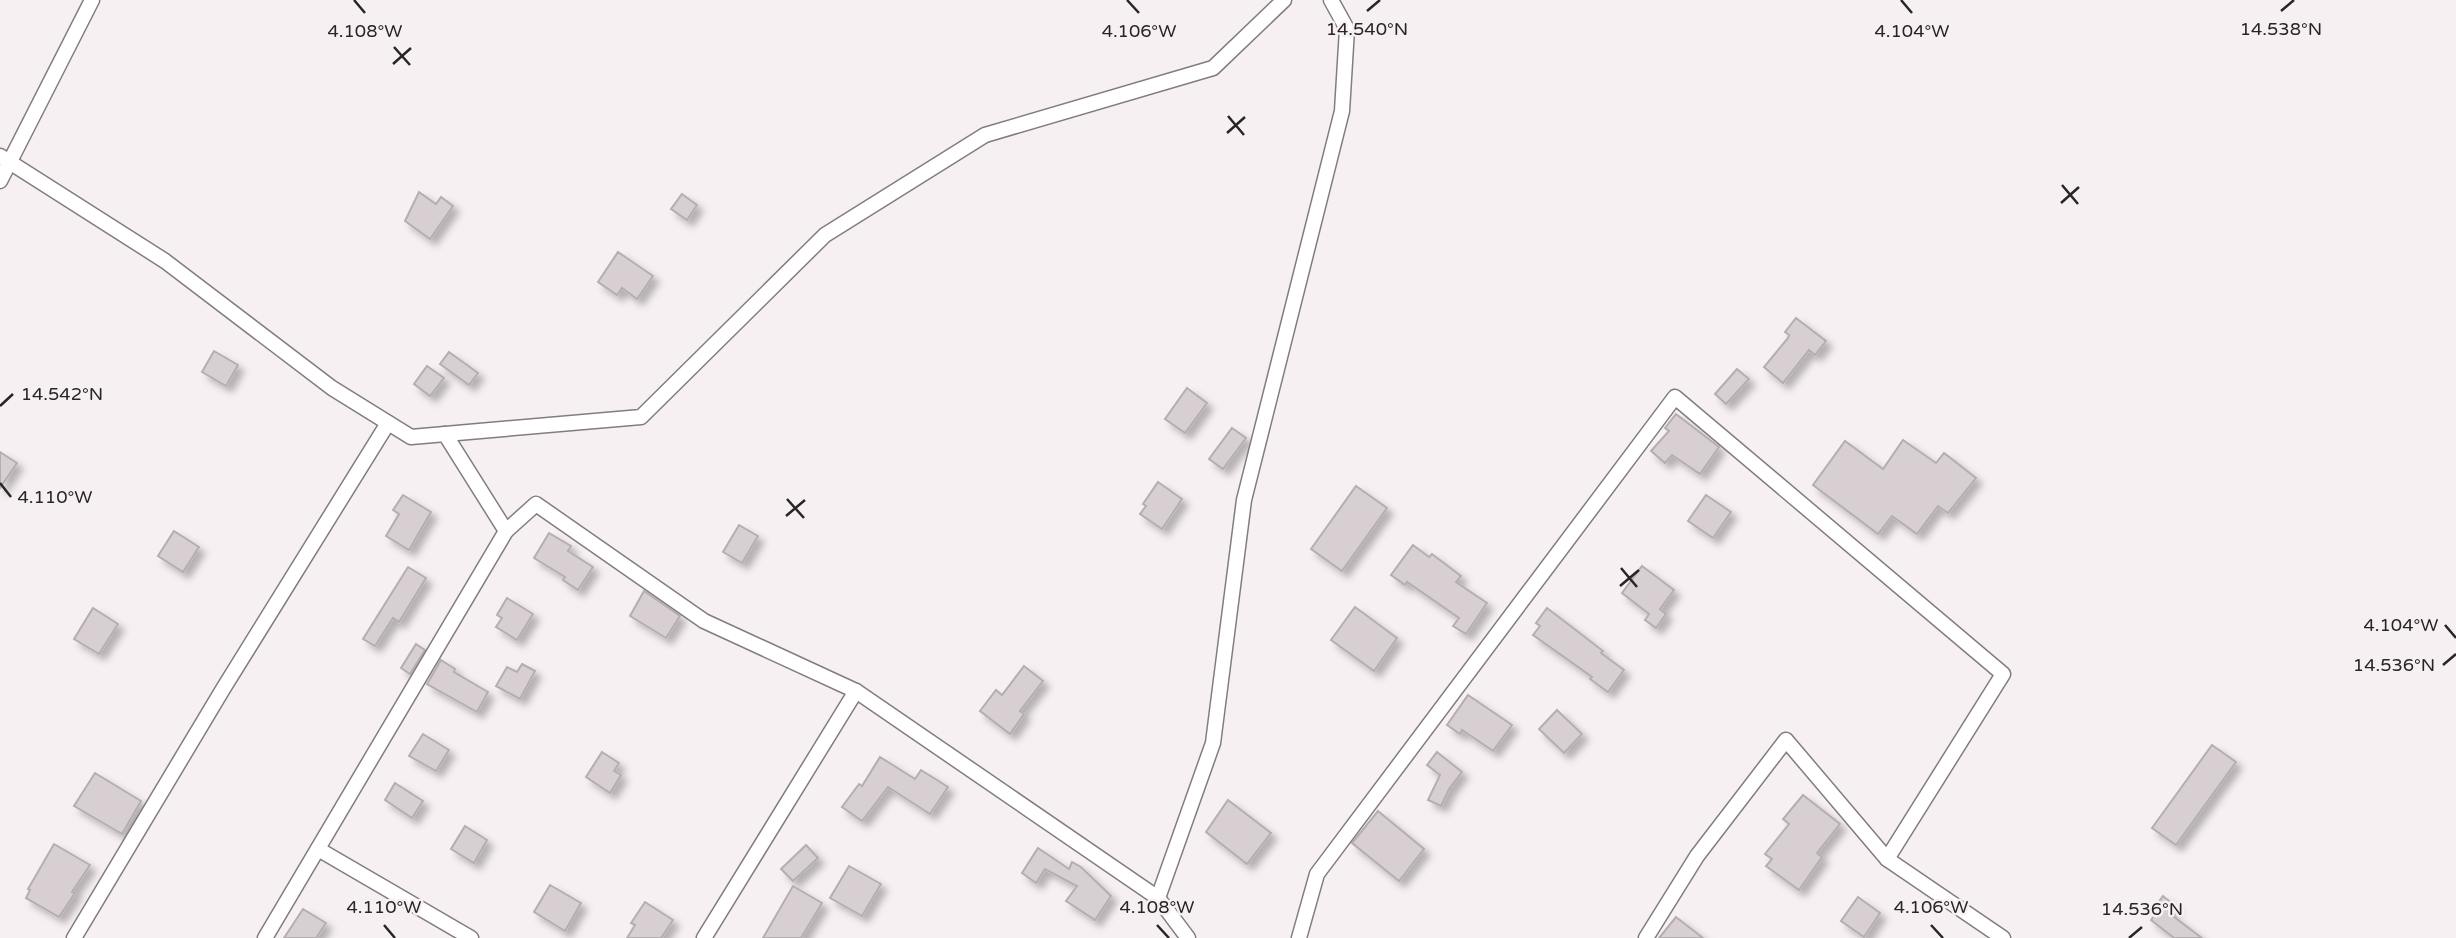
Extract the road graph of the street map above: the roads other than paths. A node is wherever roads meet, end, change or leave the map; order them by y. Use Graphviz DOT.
graph roads {
  1 [pos="92,0"];
  2 [pos="1284,0"];
  3 [pos="1331,0"];
  4 [pos="4,158"];
  5 [pos="0,180"];
  6 [pos="388,423"];
  7 [pos="445,434"];
  8 [pos="506,531"];
  9 [pos="856,691"];
  10 [pos="318,849"];
  11 [pos="1887,859"];
  12 [pos="1158,898"];
  13 [pos="74,938"];
  14 [pos="265,938"];
  15 [pos="471,938"];
  16 [pos="704,938"];
  17 [pos="1188,938"];
  18 [pos="1299,938"];
  19 [pos="1646,938"];
  20 [pos="2003,938"];
  1 -- 4 [label="street"];
  2 -- 7 [label="street"];
  3 -- 12 [label="street"];
  4 -- 5 [label="street"];
  4 -- 6 [label="street"];
  6 -- 7 [label="street"];
  6 -- 13 [label="street"];
  7 -- 8 [label="street"];
  8 -- 9 [label="street"];
  8 -- 10 [label="street"];
  9 -- 12 [label="street"];
  9 -- 16 [label="street"];
  10 -- 14 [label="street"];
  10 -- 15 [label="street"];
  11 -- 18 [label="street"];
  11 -- 19 [label="street"];
  11 -- 20 [label="street"];
  12 -- 17 [label="street"];
}
